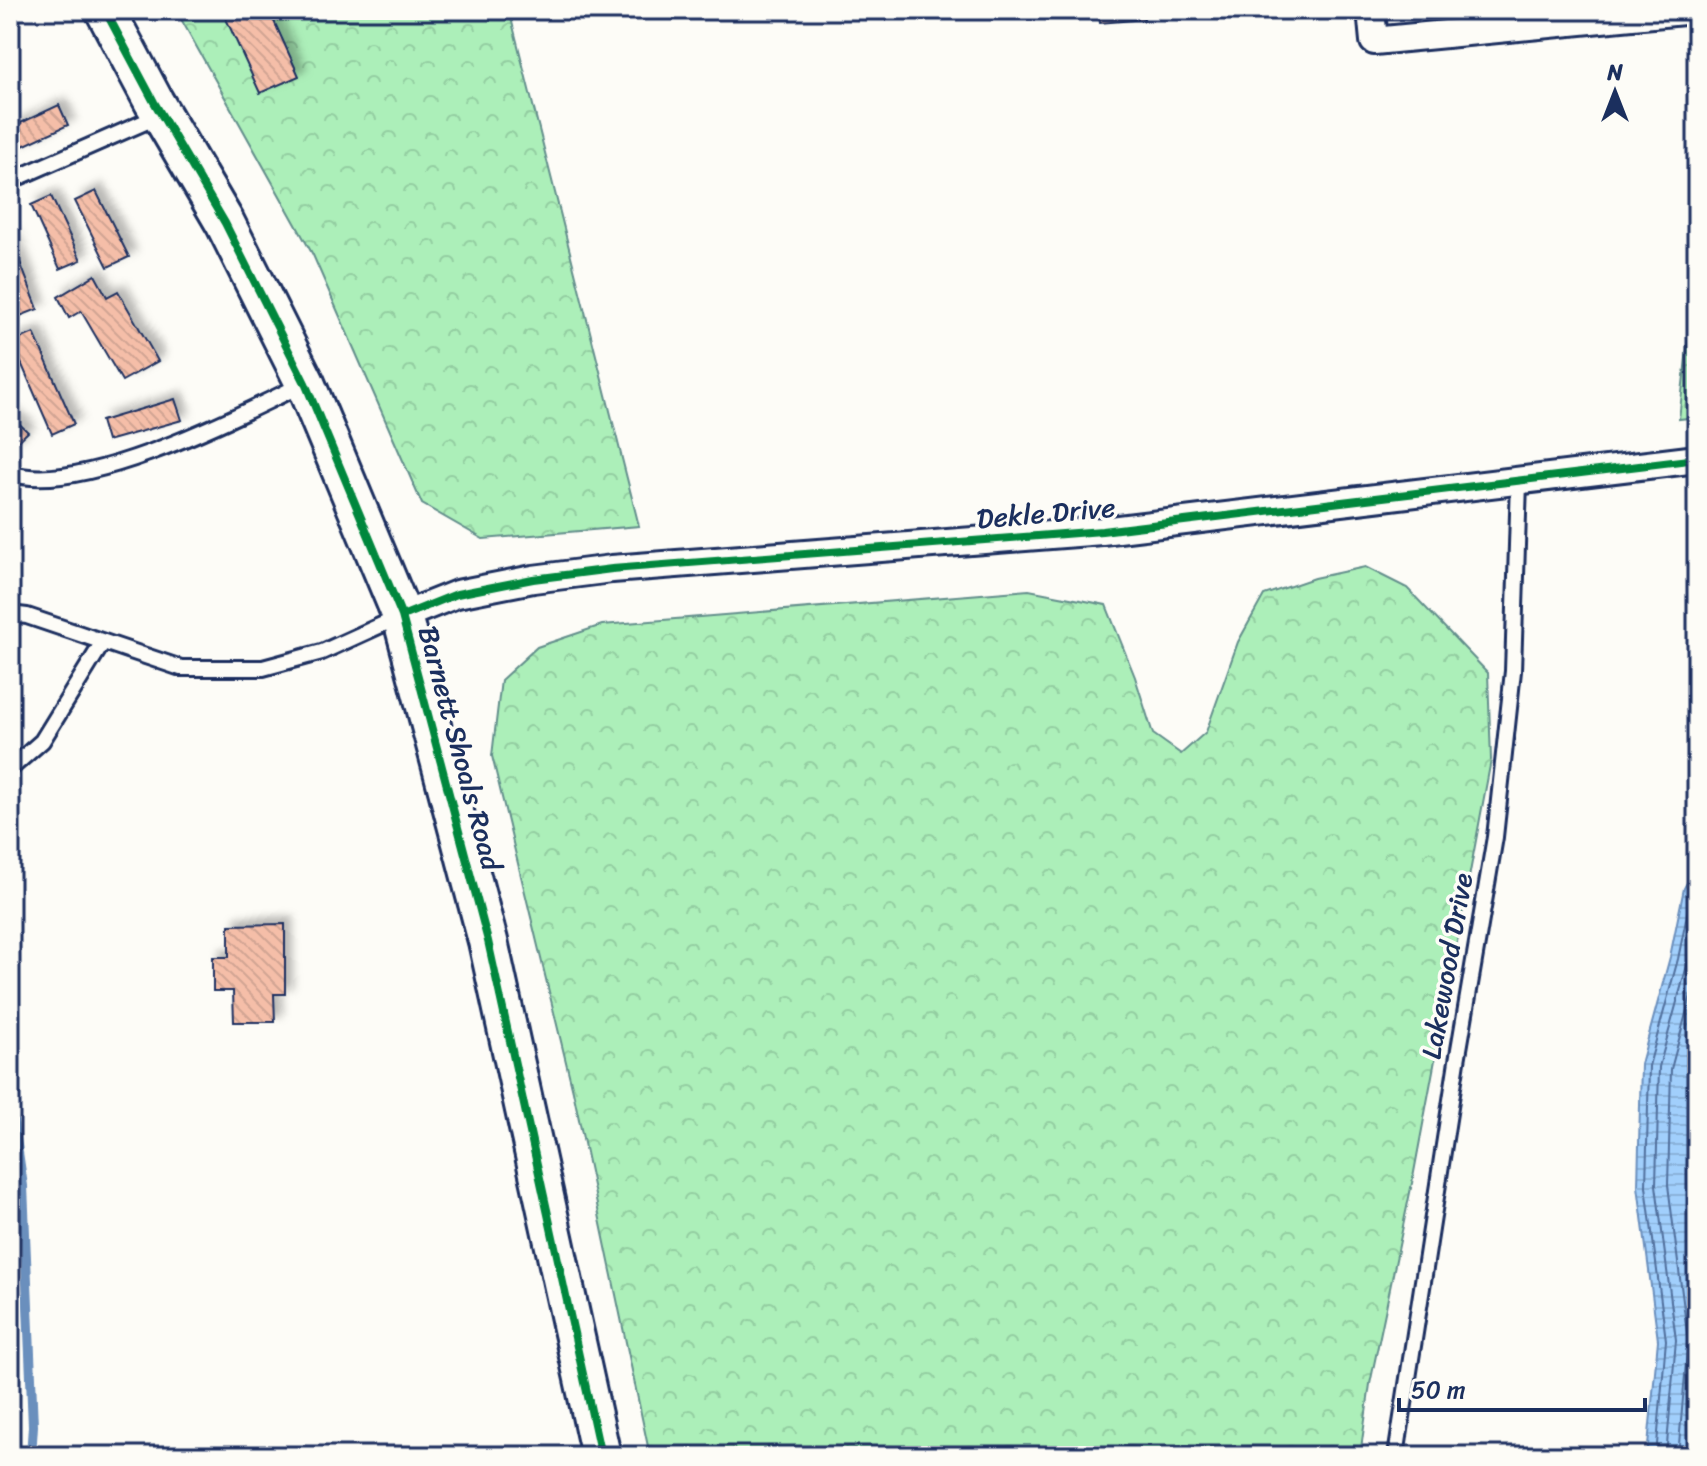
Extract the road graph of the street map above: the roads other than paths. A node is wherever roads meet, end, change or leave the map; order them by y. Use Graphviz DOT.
graph roads {
  1 [pos="105,10"];
  2 [pos="1371,10"];
  3 [pos="1694,10"];
  4 [pos="162,115"];
  5 [pos="10,181"];
  6 [pos="305,383"];
  7 [pos="1697,459"];
  8 [pos="10,473"];
  9 [pos="1519,482"];
  10 [pos="10,614"];
  11 [pos="402,616"];
  12 [pos="103,642"];
  13 [pos="10,769"];
  14 [pos="601,1456"];
  15 [pos="1396,1456"];
  1 -- 4 [label="main road, Barnett Shoals Road"];
  2 -- 3 [label="street"];
  4 -- 5 [label="lane"];
  4 -- 6 [label="main road, Barnett Shoals Road"];
  6 -- 8 [label="lane"];
  6 -- 11 [label="main road, Barnett Shoals Road"];
  7 -- 9 [label="street, Dekle Drive"];
  9 -- 11 [label="street, Dekle Drive"];
  9 -- 15 [label="lane, Lakewood Drive"];
  10 -- 12 [label="lane"];
  11 -- 12 [label="lane"];
  11 -- 14 [label="main road, Barnett Shoals Road"];
  12 -- 13 [label="lane"];
}
